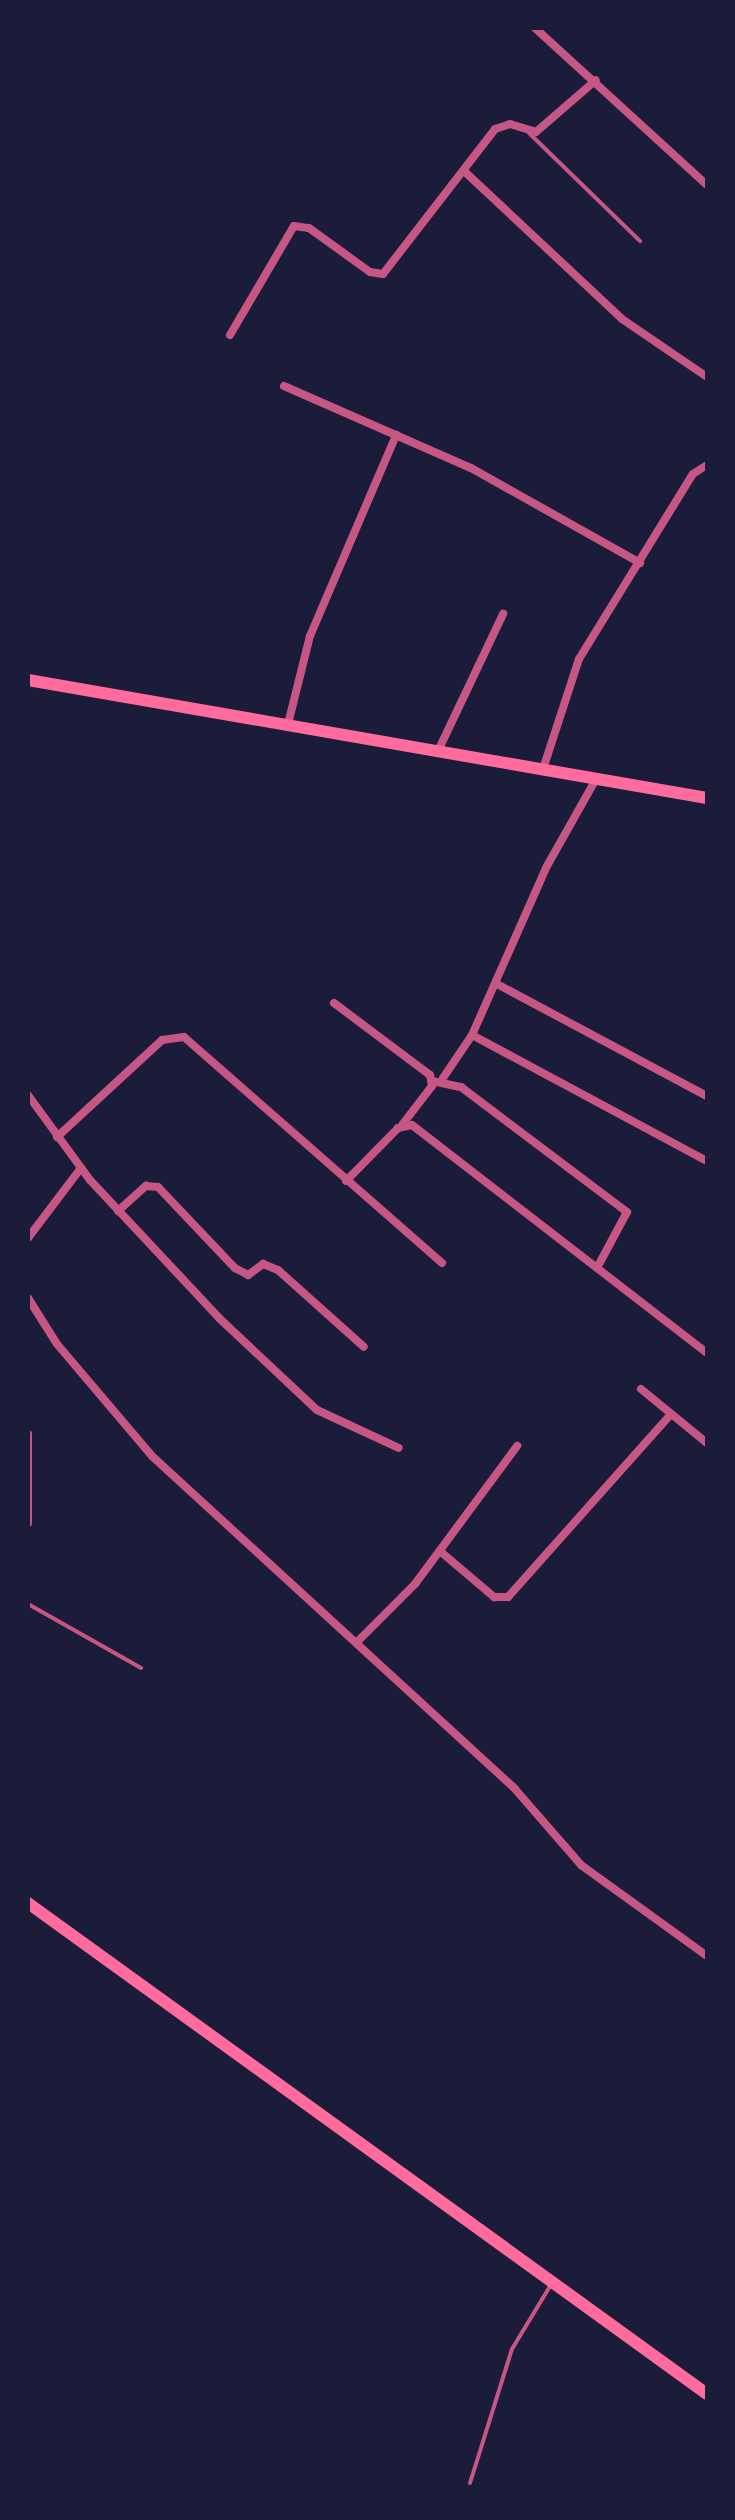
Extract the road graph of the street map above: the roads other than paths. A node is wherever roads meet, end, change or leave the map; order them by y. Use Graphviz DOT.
graph roads {
  1 [pos="535,28"];
  2 [pos="596,80"];
  3 [pos="529,133"];
  4 [pos="464,171"];
  5 [pos="707,185"];
  6 [pos="640,241"];
  7 [pos="230,335"];
  8 [pos="707,377"];
  9 [pos="284,386"];
  10 [pos="396,435"];
  11 [pos="707,465"];
  12 [pos="640,563"];
  13 [pos="503,614"];
  14 [pos="28,680"];
  15 [pos="288,724"];
  16 [pos="438,751"];
  17 [pos="543,769"];
  18 [pos="596,779"];
  19 [pos="707,798"];
  20 [pos="497,984"];
  21 [pos="334,1003"];
  22 [pos="472,1035"];
  23 [pos="443,1078"];
  24 [pos="432,1081"];
  25 [pos="28,1095"];
  26 [pos="707,1096"];
  27 [pos="402,1125"];
  28 [pos="57,1137"];
  29 [pos="707,1161"];
  30 [pos="81,1168"];
  31 [pos="346,1181"];
  32 [pos="118,1211"];
  33 [pos="28,1238"];
  34 [pos="442,1263"];
  35 [pos="598,1266"];
  36 [pos="28,1298"];
  37 [pos="364,1347"];
  38 [pos="707,1353"];
  39 [pos="641,1389"];
  40 [pos="671,1414"];
  41 [pos="28,1434"];
  42 [pos="707,1443"];
  43 [pos="517,1446"];
  44 [pos="399,1448"];
  45 [pos="30,1479"];
  46 [pos="28,1523"];
  47 [pos="441,1552"];
  48 [pos="28,1604"];
  49 [pos="357,1642"];
  50 [pos="141,1668"];
  51 [pos="28,1903"];
  52 [pos="707,1956"];
  53 [pos="553,2282"];
  54 [pos="707,2394"];
  55 [pos="470,2483"];
  1 -- 2 [label="street"];
  2 -- 3 [label="street"];
  2 -- 5 [label="street"];
  3 -- 4 [label="street"];
  3 -- 6 [label="lane"];
  4 -- 7 [label="street"];
  4 -- 8 [label="street"];
  9 -- 10 [label="street"];
  10 -- 12 [label="street"];
  10 -- 15 [label="street"];
  11 -- 12 [label="street"];
  12 -- 17 [label="street"];
  13 -- 16 [label="street"];
  14 -- 15 [label="main road"];
  15 -- 16 [label="main road"];
  16 -- 17 [label="main road"];
  17 -- 18 [label="main road"];
  18 -- 19 [label="main road"];
  18 -- 20 [label="street"];
  20 -- 22 [label="street"];
  20 -- 26 [label="street"];
  21 -- 24 [label="street"];
  22 -- 23 [label="street"];
  22 -- 29 [label="street"];
  23 -- 24 [label="street"];
  23 -- 35 [label="street"];
  24 -- 27 [label="street"];
  25 -- 28 [label="street"];
  27 -- 31 [label="street"];
  27 -- 35 [label="street"];
  28 -- 30 [label="street"];
  28 -- 31 [label="street"];
  30 -- 32 [label="street"];
  30 -- 33 [label="street"];
  31 -- 34 [label="street"];
  32 -- 37 [label="street"];
  32 -- 44 [label="street"];
  35 -- 38 [label="street"];
  36 -- 49 [label="street"];
  39 -- 40 [label="street"];
  40 -- 42 [label="street"];
  40 -- 47 [label="street"];
  41 -- 45 [label="street"];
  43 -- 47 [label="street"];
  45 -- 46 [label="street"];
  47 -- 49 [label="street"];
  48 -- 50 [label="lane"];
  49 -- 52 [label="street"];
  51 -- 53 [label="main road"];
  53 -- 54 [label="main road"];
  53 -- 55 [label="lane"];
}
